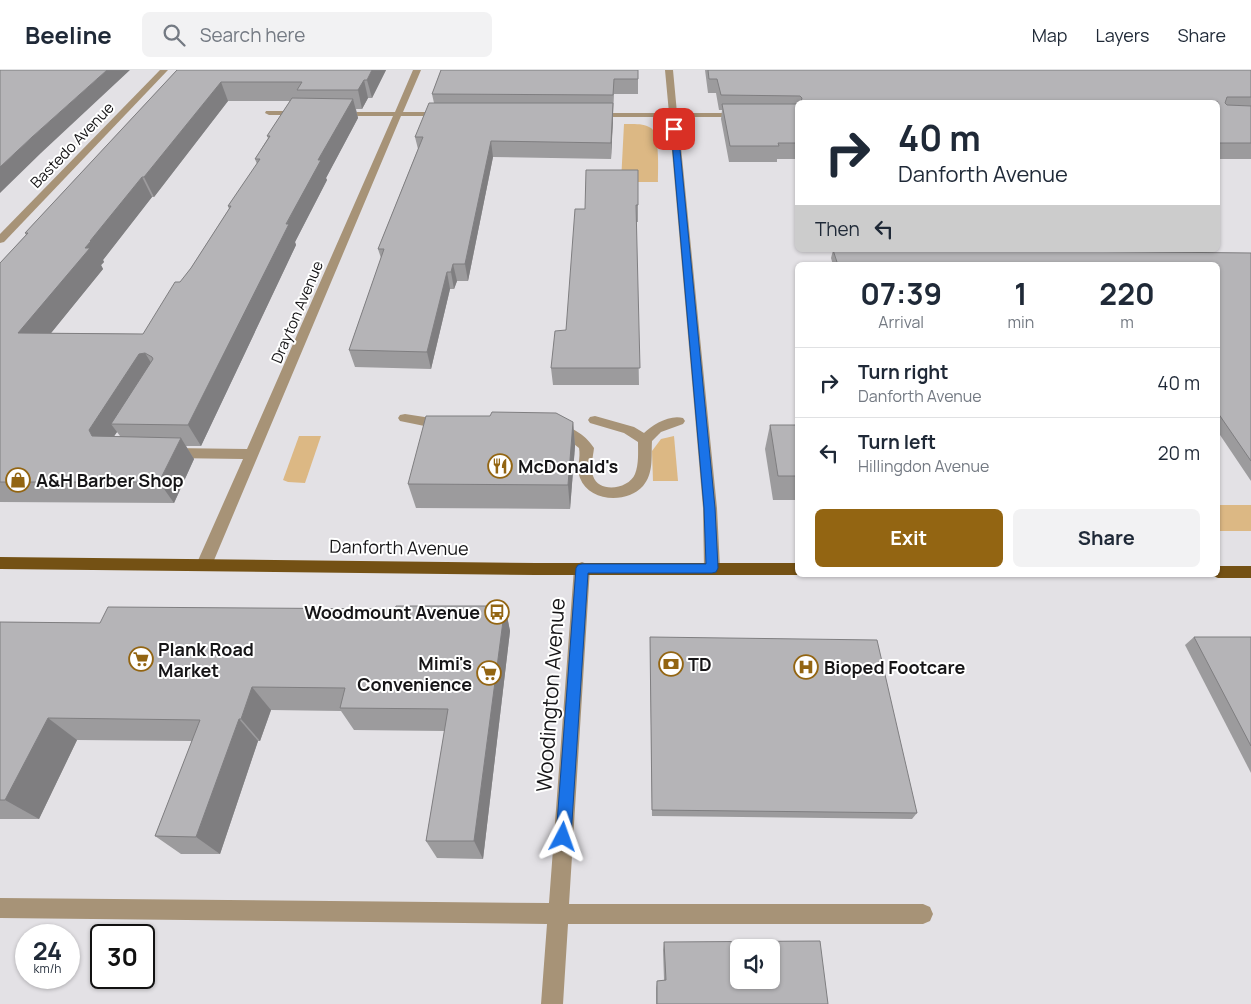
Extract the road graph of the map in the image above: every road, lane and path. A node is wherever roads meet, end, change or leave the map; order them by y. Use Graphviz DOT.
graph roads {
  1 [pos="164,70"];
  2 [pos="417,70"];
  3 [pos="669,70"];
  4 [pos="269,113"];
  5 [pos="307,113"];
  6 [pos="326,114"];
  7 [pos="398,114"];
  8 [pos="451,114"];
  9 [pos="580,115"];
  10 [pos="674,115"];
  11 [pos="751,115"];
  12 [pos="0,240"];
  13 [pos="405,418"];
  14 [pos="595,420"];
  15 [pos="678,421"];
  16 [pos="454,427"];
  17 [pos="541,430"];
  18 [pos="645,440"];
  19 [pos="153,452"];
  20 [pos="252,454"];
  21 [pos="0,563"];
  22 [pos="204,565"];
  23 [pos="582,568"];
  24 [pos="712,568"];
  25 [pos="795,569"];
  26 [pos="1220,572"];
  27 [pos="1251,572"];
  28 [pos="0,908"];
  29 [pos="558,914"];
  30 [pos="923,914"];
  31 [pos="552,1004"];
  1 -- 12 [label="street, Bastedo Avenue"];
  2 -- 7 [label="street, Drayton Avenue"];
  3 -- 10 [label="street"];
  4 -- 5 [label="street"];
  6 -- 7 [label="street"];
  7 -- 8 [label="street"];
  7 -- 20 [label="street, Drayton Avenue"];
  9 -- 10 [label="street"];
  10 -- 11 [label="street"];
  10 -- 24 [label="street"];
  13 -- 16 [label="street"];
  14 -- 18 [label="street"];
  15 -- 18 [label="street"];
  17 -- 18 [label="street"];
  19 -- 20 [label="street"];
  20 -- 22 [label="street, Drayton Avenue"];
  21 -- 22 [label="main road, Danforth Avenue"];
  22 -- 23 [label="main road, Danforth Avenue"];
  23 -- 24 [label="main road, Danforth Avenue"];
  23 -- 29 [label="street, Woodington Avenue"];
  24 -- 25 [label="main road, Danforth Avenue"];
  26 -- 27 [label="main road"];
  28 -- 29 [label="street"];
  29 -- 30 [label="street"];
  29 -- 31 [label="street, Woodington Avenue"];
}
